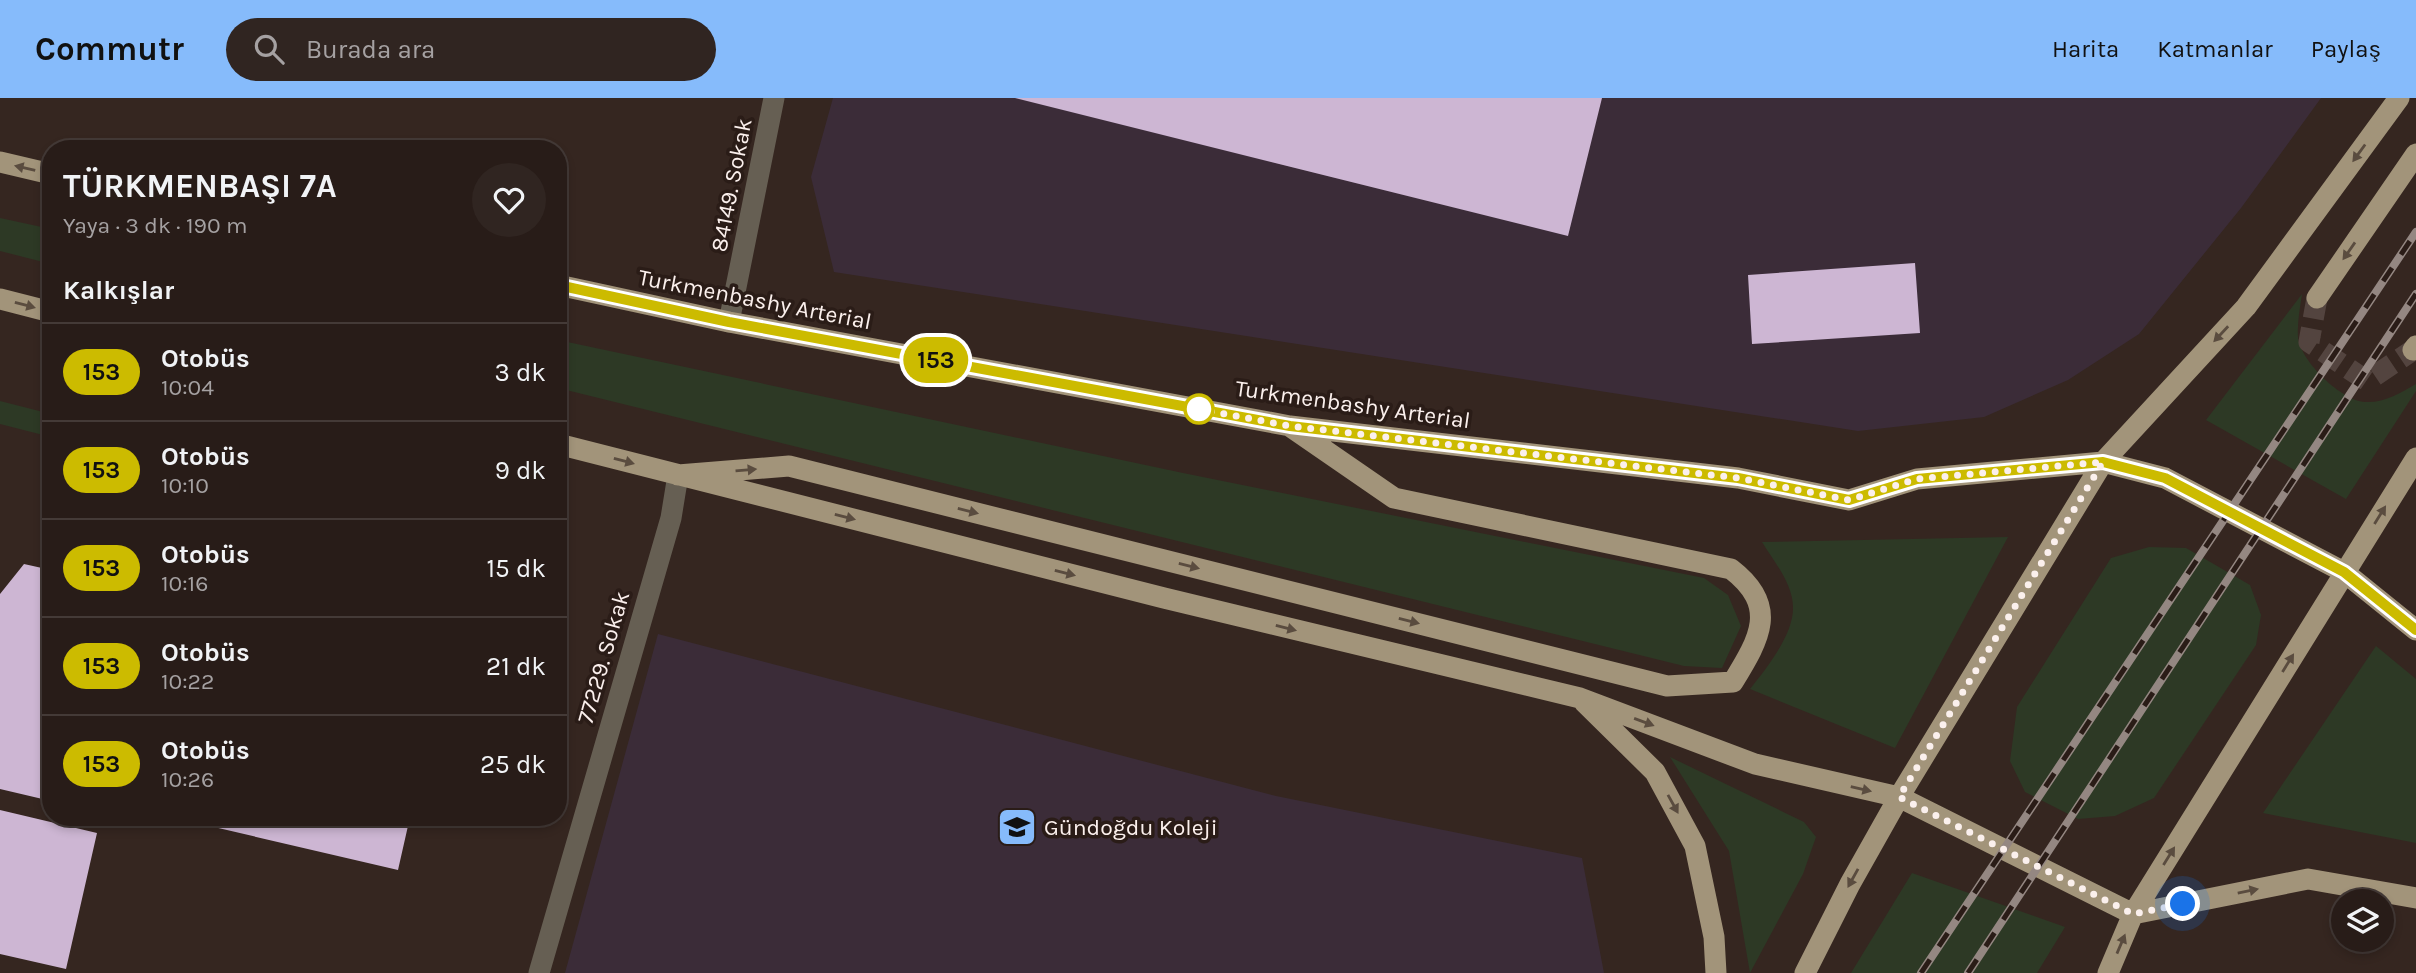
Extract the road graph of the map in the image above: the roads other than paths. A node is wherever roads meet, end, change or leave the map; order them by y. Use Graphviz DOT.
graph roads {
  1 [pos="774,98"];
  2 [pos="2399,98"];
  3 [pos="2416,154"];
  4 [pos="0,162"];
  5 [pos="42,172"];
  6 [pos="567,287"];
  7 [pos="2317,298"];
  8 [pos="0,299"];
  9 [pos="42,310"];
  10 [pos="729,322"];
  11 [pos="1290,426"];
  12 [pos="567,446"];
  13 [pos="2416,458"];
  14 [pos="2103,462"];
  15 [pos="678,475"];
  16 [pos="2344,572"];
  17 [pos="2416,630"];
  18 [pos="1580,698"];
  19 [pos="1899,797"];
  20 [pos="2416,898"];
  21 [pos="2133,914"];
  22 [pos="539,973"];
  23 [pos="1716,973"];
  24 [pos="1805,973"];
  25 [pos="2108,973"];
  1 -- 10 [label="street, 84149. Sokak"];
  2 -- 14 [label="main road, one-way"];
  3 -- 7 [label="main road, one-way"];
  5 -- 4 [label="main road, one-way"];
  6 -- 10 [label="main road, Turkmenbashy Arterial"];
  8 -- 9 [label="main road, one-way"];
  10 -- 11 [label="main road, Turkmenbashy Arterial"];
  11 -- 14 [label="main road, Turkmenbashy Arterial"];
  15 -- 11 [label="main road, one-way"];
  12 -- 15 [label="main road, one-way"];
  16 -- 13 [label="main road, one-way"];
  14 -- 16 [label="main road, Turkmenbashy Arterial"];
  14 -- 19 [label="main road"];
  15 -- 18 [label="main road, one-way"];
  15 -- 22 [label="street, 77229. Sokak"];
  16 -- 17 [label="main road, Turkmenbashy Arterial"];
  21 -- 16 [label="main road, one-way"];
  18 -- 19 [label="main road, one-way"];
  18 -- 23 [label="main road, one-way"];
  19 -- 21 [label="main road"];
  19 -- 24 [label="main road, one-way"];
  21 -- 20 [label="main road, one-way"];
  25 -- 21 [label="main road, one-way"];
}
